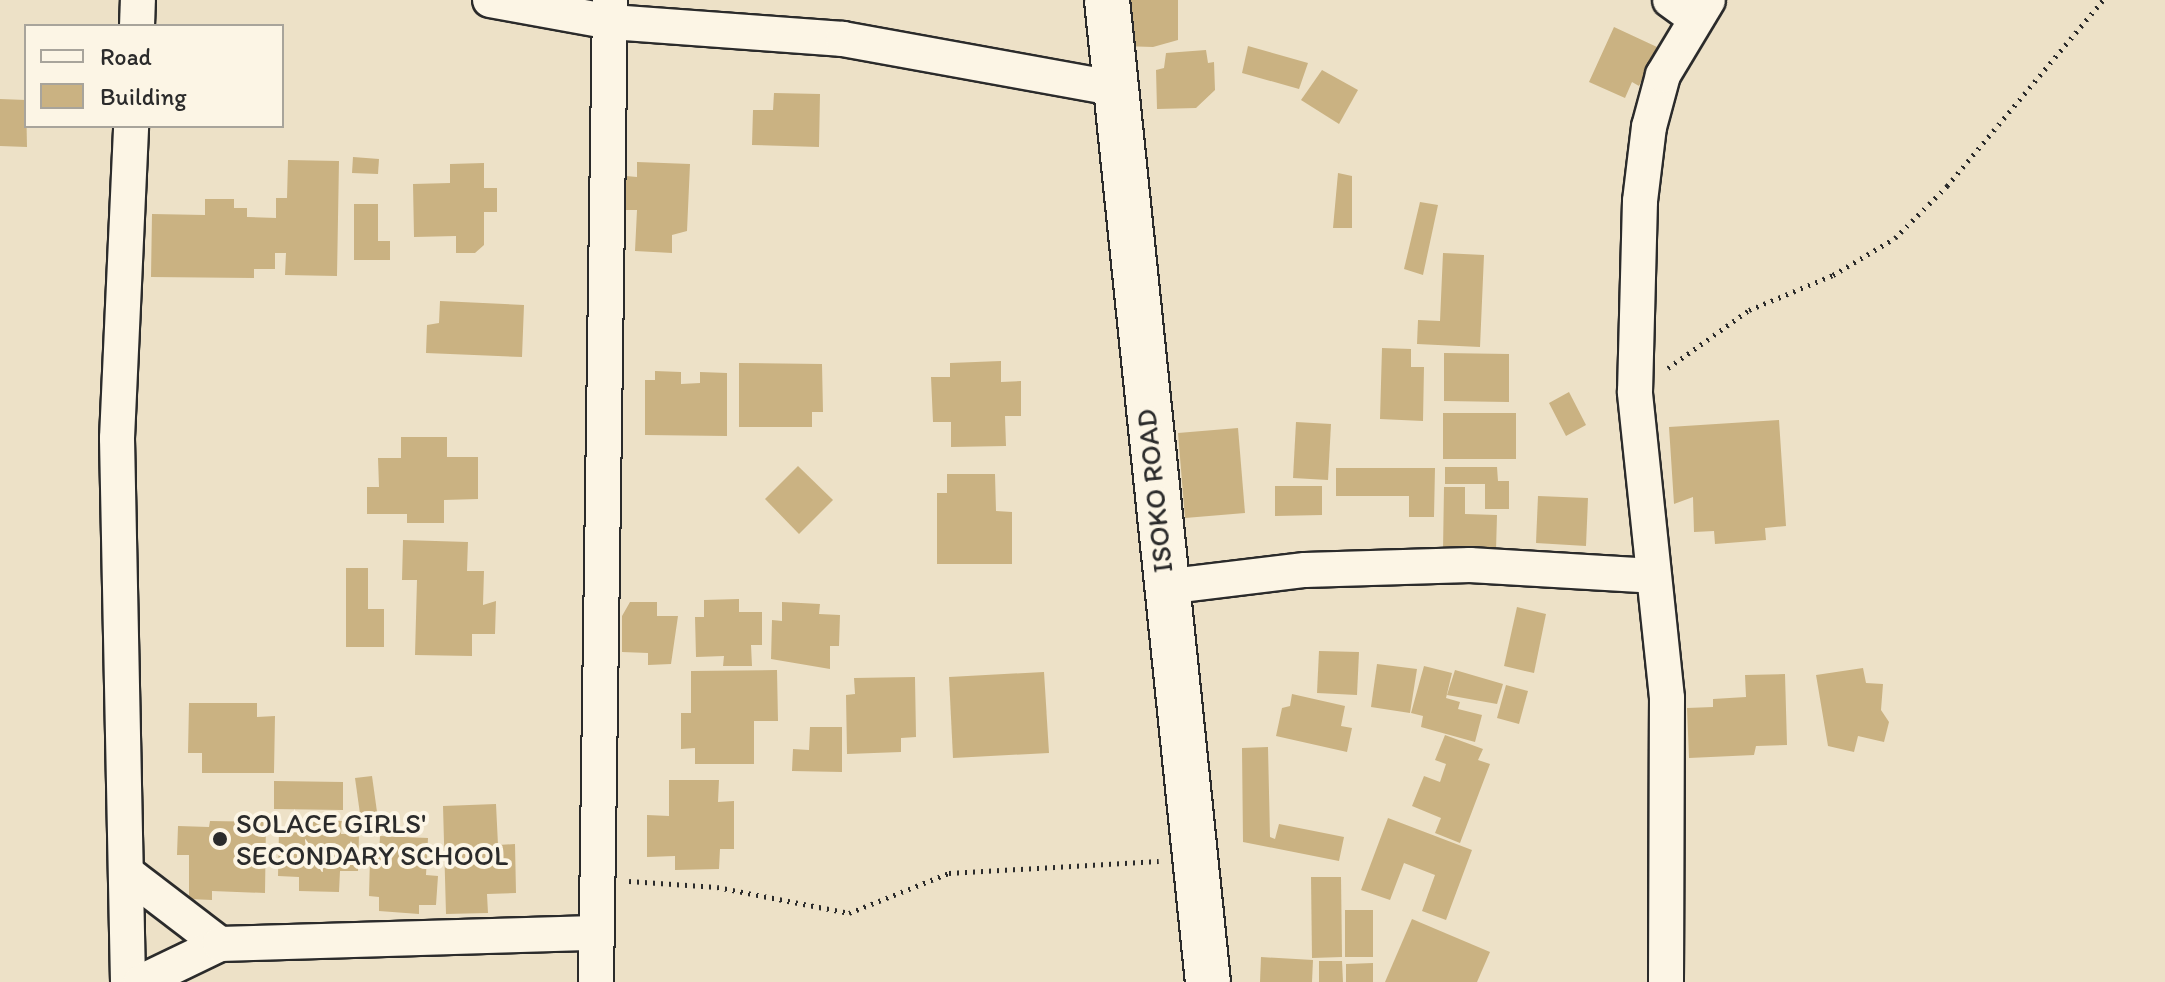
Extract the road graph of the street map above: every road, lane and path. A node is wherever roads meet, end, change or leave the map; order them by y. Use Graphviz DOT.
graph roads {
  1 [pos="138,0"];
  2 [pos="490,0"];
  3 [pos="1107,0"];
  4 [pos="2103,0"];
  5 [pos="1691,6"];
  6 [pos="610,11"];
  7 [pos="137,24"];
  8 [pos="1113,88"];
  9 [pos="131,128"];
  10 [pos="1635,392"];
  11 [pos="1653,576"];
  12 [pos="1164,587"];
  13 [pos="1198,856"];
  14 [pos="127,873"];
  15 [pos="596,879"];
  16 [pos="595,933"];
  17 [pos="220,944"];
  18 [pos="128,982"];
  19 [pos="141,982"];
  20 [pos="596,982"];
  21 [pos="1208,982"];
  22 [pos="1666,982"];
  1 -- 7 [label="street"];
  2 -- 6 [label="street"];
  3 -- 8 [label="street, ISOKO ROAD"];
  4 -- 10 [label="path"];
  5 -- 10 [label="street"];
  6 -- 8 [label="street"];
  6 -- 15 [label="street"];
  8 -- 12 [label="street, ISOKO ROAD"];
  9 -- 14 [label="street"];
  10 -- 11 [label="street"];
  11 -- 12 [label="street"];
  11 -- 22 [label="street"];
  12 -- 13 [label="street, ISOKO ROAD"];
  13 -- 15 [label="path"];
  13 -- 21 [label="street, ISOKO ROAD"];
  14 -- 17 [label="street"];
  14 -- 18 [label="street"];
  15 -- 16 [label="street"];
  16 -- 17 [label="street"];
  16 -- 20 [label="street"];
  17 -- 19 [label="street"];
}
